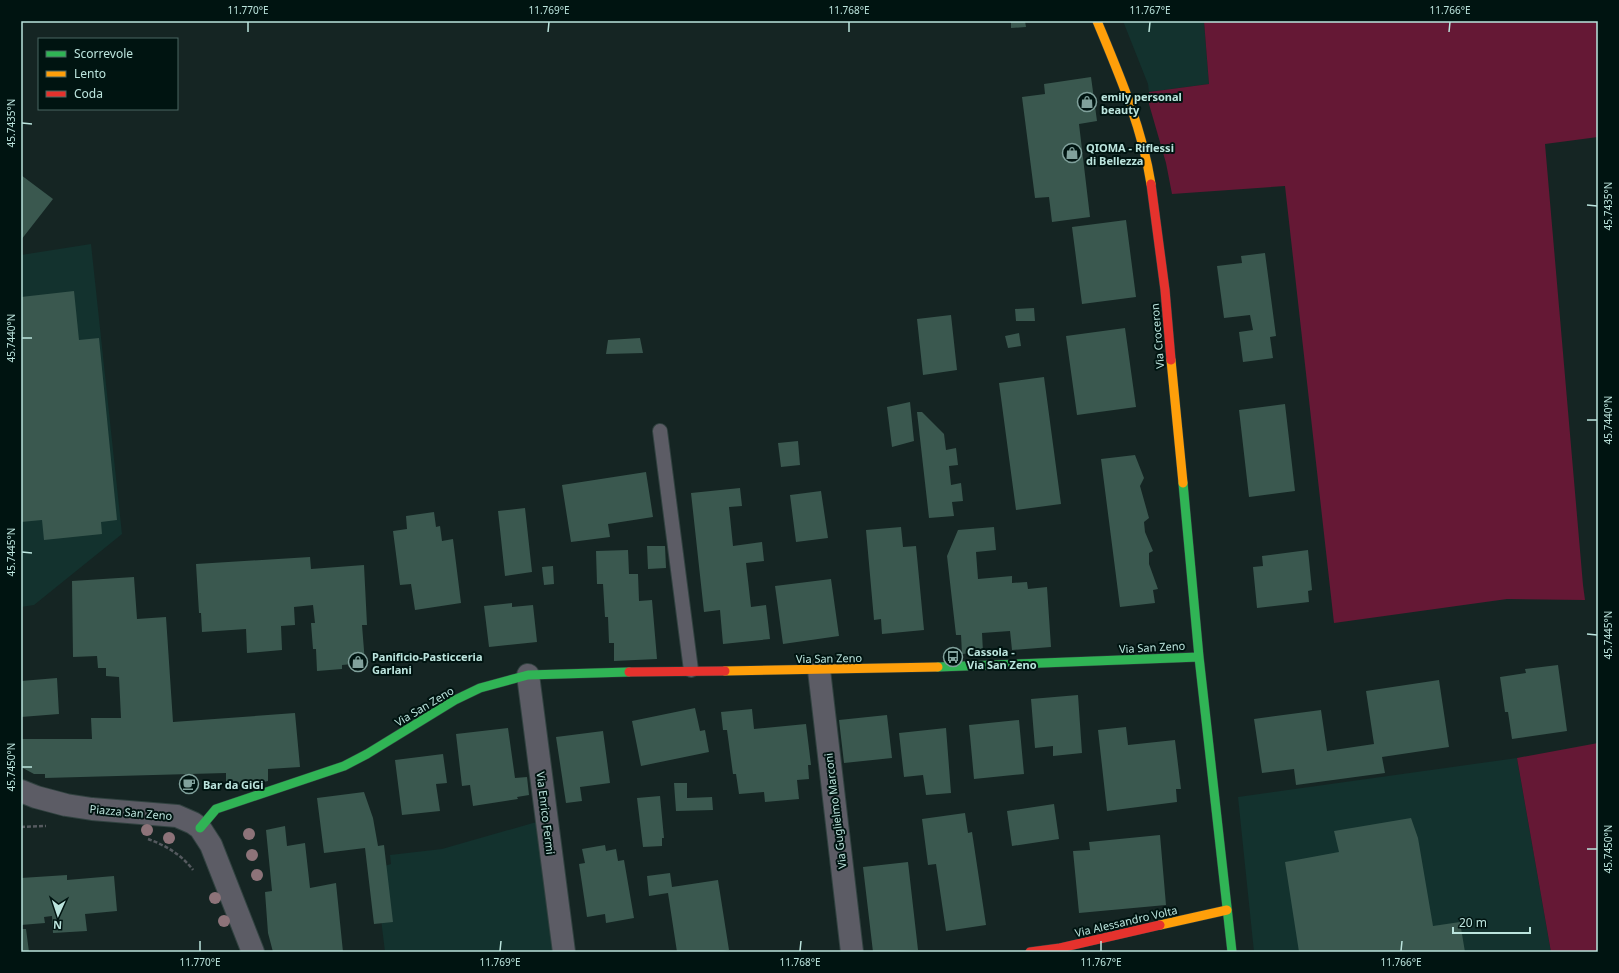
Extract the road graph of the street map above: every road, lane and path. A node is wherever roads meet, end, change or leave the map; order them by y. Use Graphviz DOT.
graph roads {
  1 [pos="1097,21"];
  2 [pos="660,431"];
  3 [pos="1199,657"];
  4 [pos="690,670"];
  5 [pos="819,670"];
  6 [pos="528,675"];
  7 [pos="21,791"];
  8 [pos="53,826"];
  9 [pos="21,827"];
  10 [pos="200,828"];
  11 [pos="146,838"];
  12 [pos="197,874"];
  13 [pos="1227,910"];
  14 [pos="253,952"];
  15 [pos="564,952"];
  16 [pos="852,952"];
  17 [pos="1030,952"];
  18 [pos="1232,952"];
  1 -- 3 [label="street, Via Croceron"];
  2 -- 4 [label="lane"];
  3 -- 5 [label="street, Via San Zeno"];
  3 -- 13 [label="street, Via San Zeno"];
  4 -- 5 [label="street, Via San Zeno"];
  4 -- 6 [label="street, Via San Zeno"];
  5 -- 16 [label="street, Via Guglielmo Marconi"];
  6 -- 10 [label="street, Via San Zeno"];
  6 -- 15 [label="street, Via Enrico Fermi"];
  7 -- 10 [label="street, Piazza San Zeno"];
  8 -- 9 [label="path"];
  10 -- 14 [label="street, Piazza San Zeno"];
  11 -- 12 [label="path"];
  13 -- 17 [label="street, Via Alessandro Volta"];
  13 -- 18 [label="street, Via San Zeno"];
}
